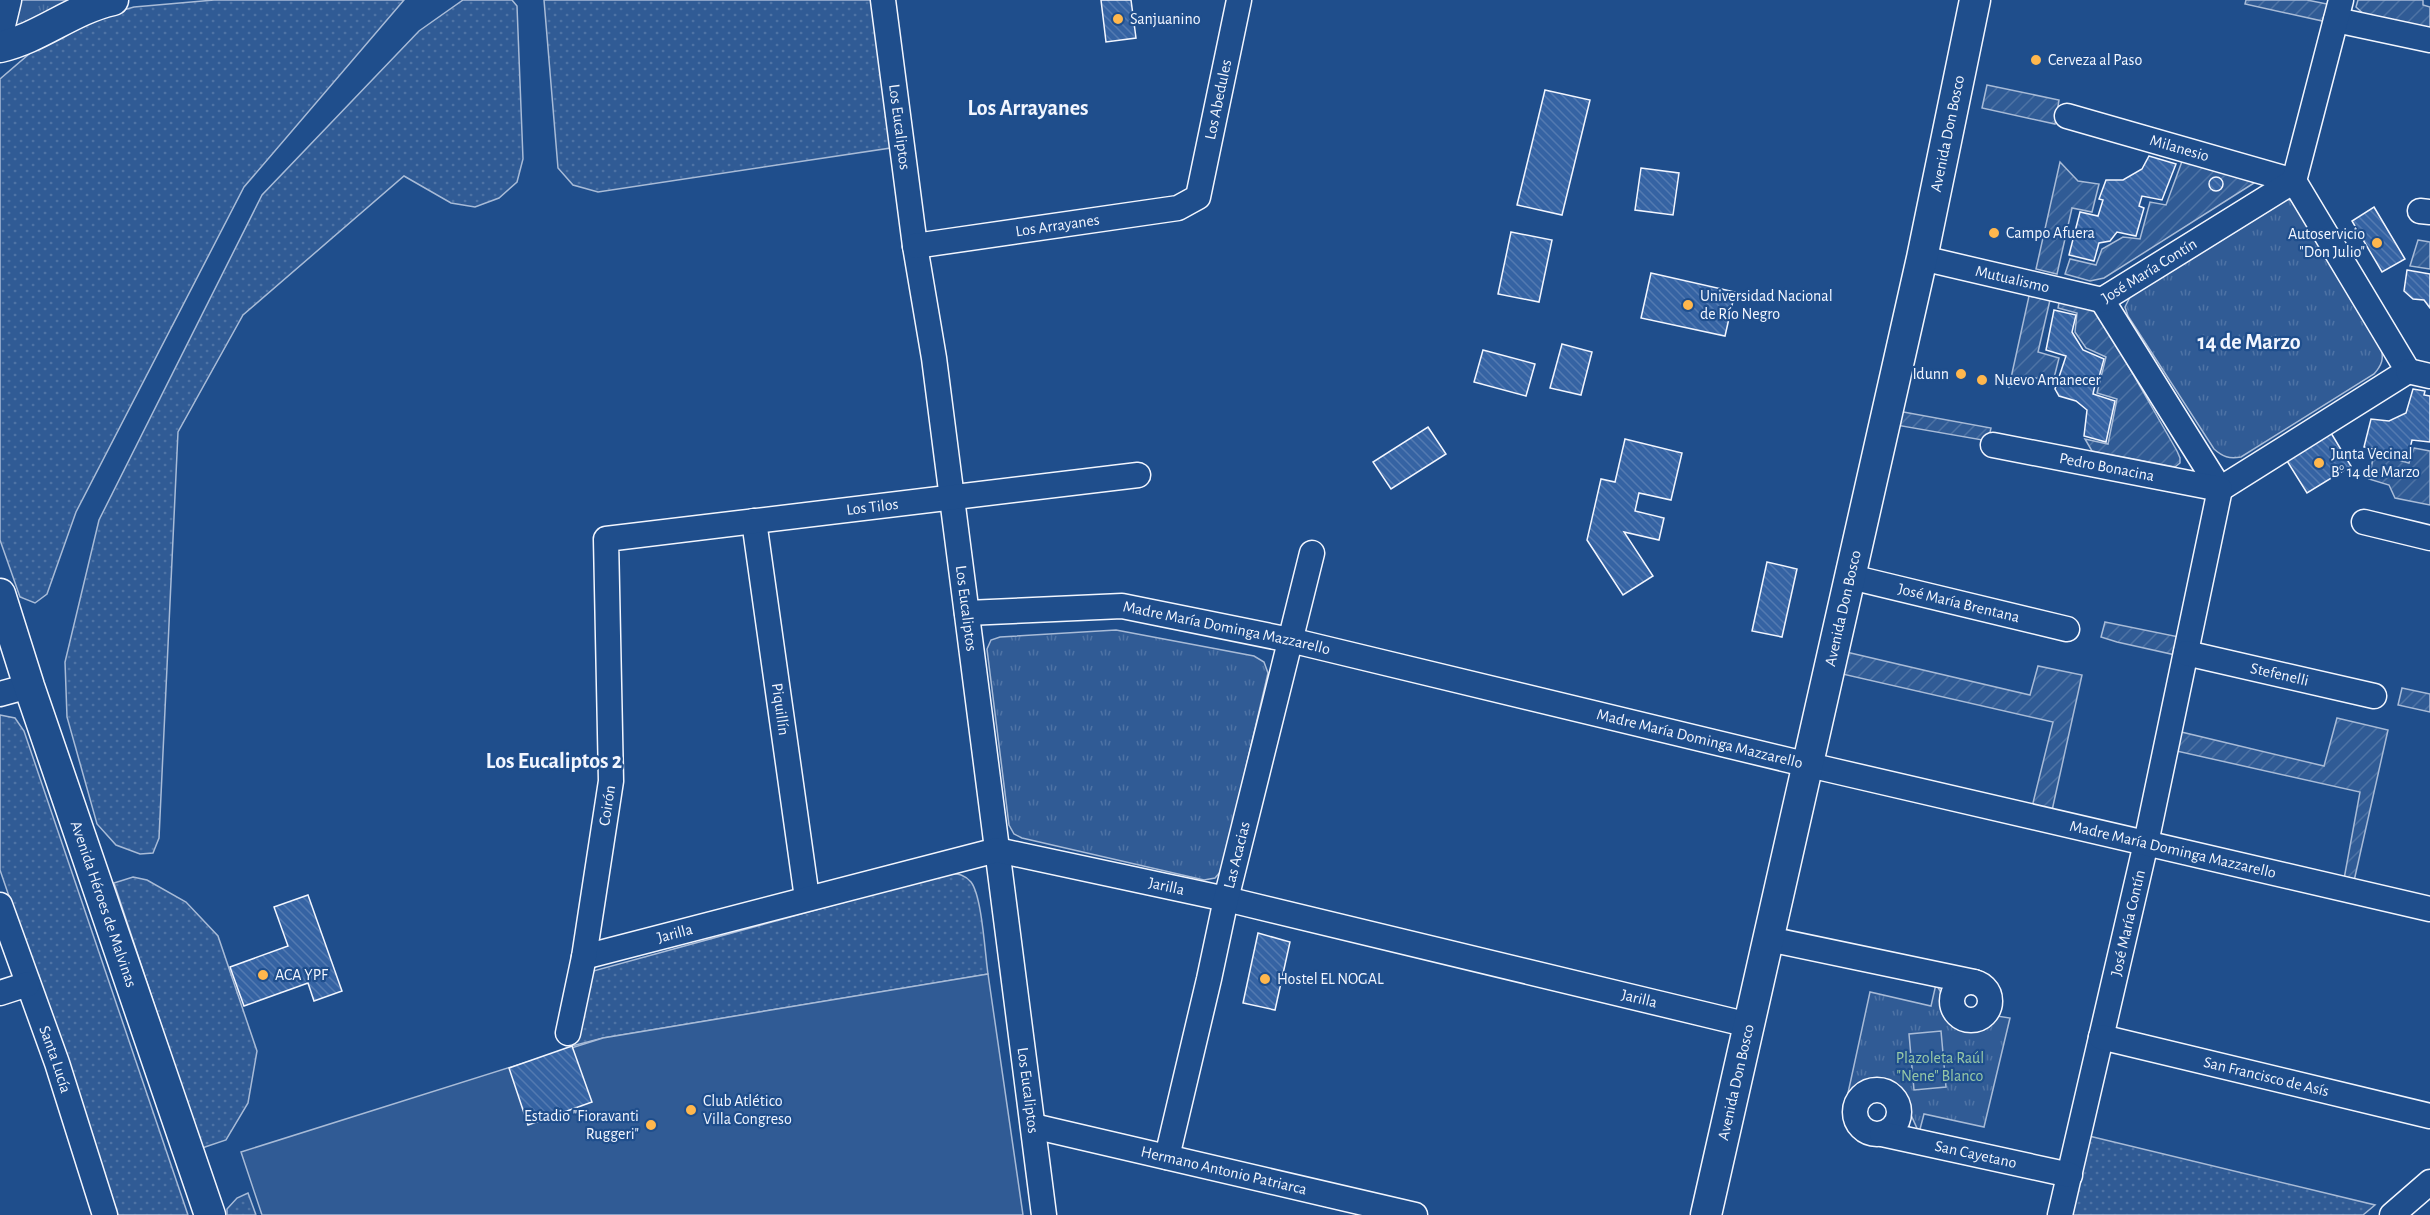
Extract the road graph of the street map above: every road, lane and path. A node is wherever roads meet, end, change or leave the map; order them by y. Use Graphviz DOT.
graph roads {
  1 [pos="6,0"];
  2 [pos="113,0"];
  3 [pos="883,0"];
  4 [pos="1239,0"];
  5 [pos="1975,0"];
  6 [pos="2338,10"];
  7 [pos="0,25"];
  8 [pos="2430,40"];
  9 [pos="0,47"];
  10 [pos="2067,116"];
  11 [pos="2294,181"];
  12 [pos="1198,197"];
  13 [pos="915,246"];
  14 [pos="1922,258"];
  15 [pos="2102,300"];
  16 [pos="2419,373"];
  17 [pos="1993,445"];
  18 [pos="1138,475"];
  19 [pos="2220,489"];
  20 [pos="952,497"];
  21 [pos="754,521"];
  22 [pos="2364,522"];
  23 [pos="2430,538"];
  24 [pos="606,539"];
  25 [pos="1312,553"];
  26 [pos="1851,578"];
  27 [pos="0,594"];
  28 [pos="967,613"];
  29 [pos="2067,629"];
  30 [pos="1290,640"];
  31 [pos="2186,653"];
  32 [pos="29,686"];
  33 [pos="0,694"];
  34 [pos="2374,696"];
  35 [pos="1809,765"];
  36 [pos="2146,843"];
  37 [pos="998,850"];
  38 [pos="807,898"];
  39 [pos="1226,899"];
  40 [pos="0,905"];
  41 [pos="2430,909"];
  42 [pos="1769,939"];
  43 [pos="584,957"];
  44 [pos="1974,982"];
  45 [pos="28,984"];
  46 [pos="0,993"];
  47 [pos="1749,1025"];
  48 [pos="568,1033"];
  49 [pos="2101,1037"];
  50 [pos="2430,1116"];
  51 [pos="1033,1126"];
  52 [pos="1882,1134"];
  53 [pos="1167,1157"];
  54 [pos="2070,1175"];
  55 [pos="2430,1182"];
  56 [pos="105,1215"];
  57 [pos="210,1215"];
  58 [pos="1044,1215"];
  59 [pos="1412,1215"];
  60 [pos="1706,1215"];
  61 [pos="2060,1215"];
  62 [pos="2392,1215"];
  1 -- 7 [label="main road"];
  2 -- 9 [label="main road"];
  3 -- 13 [label="street, Los Eucaliptos"];
  4 -- 12 [label="street, Los Abedules"];
  5 -- 14 [label="main road, Avenida Don Bosco"];
  6 -- 8 [label="street"];
  6 -- 11 [label="street"];
  10 -- 11 [label="street, Milanesio"];
  11 -- 15 [label="street, José María Contín"];
  11 -- 16 [label="street"];
  12 -- 13 [label="street, Los Arrayanes"];
  13 -- 20 [label="street, Los Eucaliptos"];
  14 -- 15 [label="street, Mutualismo"];
  14 -- 26 [label="main road, Avenida Don Bosco"];
  15 -- 19 [label="street, José María Contín"];
  16 -- 19 [label="street"];
  17 -- 19 [label="street, Pedro Bonacina"];
  18 -- 20 [label="street, Los Tilos"];
  19 -- 31 [label="street, José María Contín"];
  20 -- 21 [label="street, Los Tilos"];
  20 -- 28 [label="street, Los Eucaliptos"];
  21 -- 24 [label="street, Los Tilos"];
  21 -- 38 [label="street, Piquillín"];
  22 -- 23 [label="street"];
  24 -- 43 [label="street, Coirón"];
  25 -- 30 [label="street, Las Acacias"];
  26 -- 29 [label="street, José María Brentana"];
  26 -- 35 [label="main road, Avenida Don Bosco"];
  27 -- 32 [label="main road, Avenida Héroes de Malvinas"];
  28 -- 30 [label="street, Madre María Dominga Mazzarello"];
  28 -- 37 [label="street, Los Eucaliptos"];
  30 -- 35 [label="street, Madre María Dominga Mazzarello"];
  30 -- 39 [label="street, Las Acacias"];
  31 -- 34 [label="street, Stefenelli"];
  31 -- 36 [label="street, José María Contín"];
  32 -- 33 [label="street"];
  32 -- 57 [label="main road, Avenida Héroes de Malvinas"];
  35 -- 36 [label="street, Madre María Dominga Mazzarello"];
  35 -- 42 [label="main road, Avenida Don Bosco"];
  36 -- 41 [label="street, Madre María Dominga Mazzarello"];
  36 -- 49 [label="street, José María Contín"];
  37 -- 38 [label="street, Jarilla"];
  37 -- 39 [label="street, Jarilla"];
  37 -- 51 [label="street, Los Eucaliptos"];
  38 -- 43 [label="street, Jarilla"];
  39 -- 47 [label="street, Jarilla"];
  39 -- 53 [label="street, Las Acacias"];
  40 -- 45 [label="street, Santa Lucía"];
  42 -- 44 [label="street"];
  42 -- 47 [label="main road, Avenida Don Bosco"];
  43 -- 48 [label="street, Coirón"];
  45 -- 46 [label="street"];
  45 -- 56 [label="street, Santa Lucía"];
  47 -- 60 [label="main road, Avenida Don Bosco"];
  49 -- 50 [label="street, San Francisco de Asís"];
  49 -- 54 [label="street, José María Contín"];
  51 -- 53 [label="street, Hermano Antonio Patriarca"];
  51 -- 58 [label="street, Los Eucaliptos"];
  52 -- 54 [label="street, San Cayetano"];
  53 -- 59 [label="street, Hermano Antonio Patriarca"];
  54 -- 61 [label="street, José María Contín"];
  55 -- 62 [label="street"];
}
